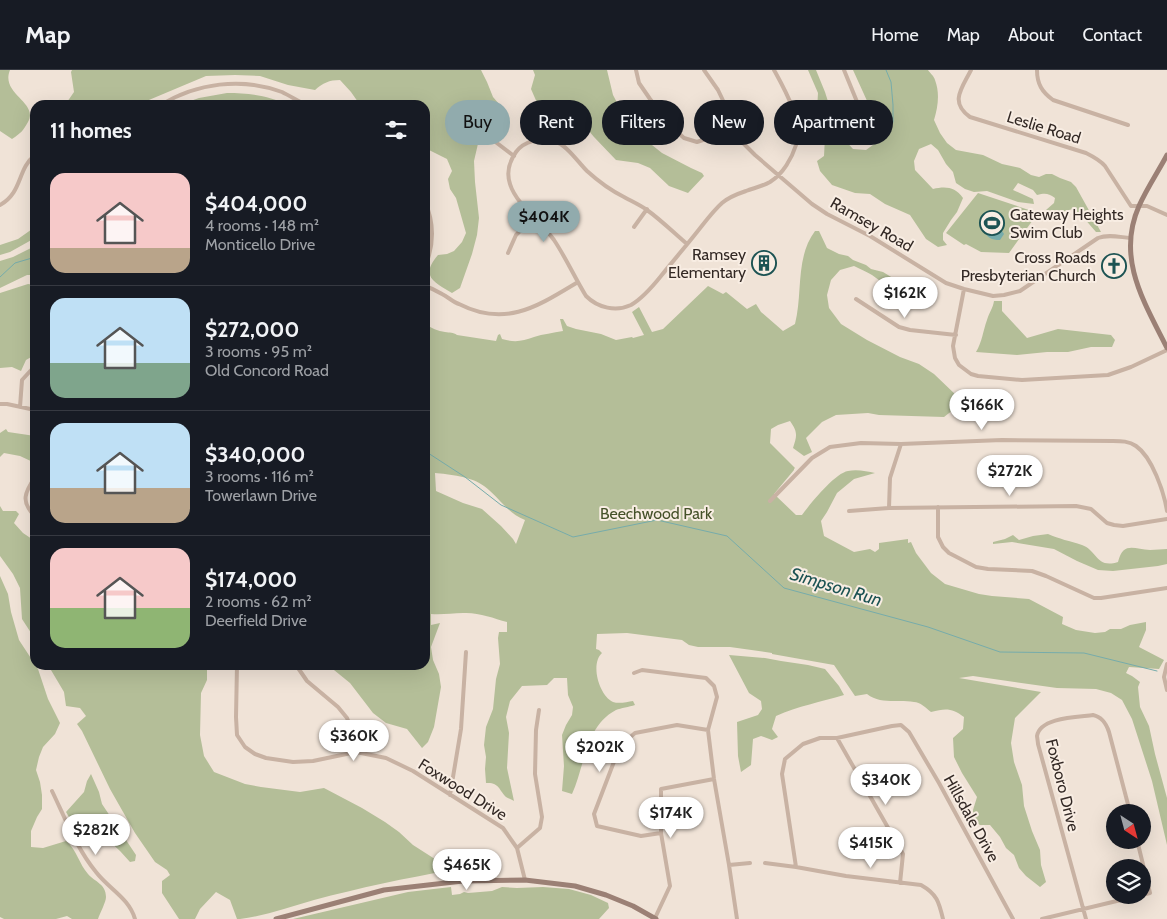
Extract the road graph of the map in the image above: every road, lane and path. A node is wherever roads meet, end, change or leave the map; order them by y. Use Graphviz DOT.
graph roads {
  1 [pos="636,70"];
  2 [pos="704,70"];
  3 [pos="774,70"];
  4 [pos="844,70"];
  5 [pos="971,70"];
  6 [pos="1037,70"];
  7 [pos="172,100"];
  8 [pos="297,100"];
  9 [pos="723,100"];
  10 [pos="856,100"];
  11 [pos="1128,125"];
  12 [pos="694,141"];
  13 [pos="500,145"];
  14 [pos="745,145"];
  15 [pos="1167,155"];
  16 [pos="514,156"];
  17 [pos="30,161"];
  18 [pos="779,175"];
  19 [pos="0,205"];
  20 [pos="1139,206"];
  21 [pos="647,209"];
  22 [pos="1167,216"];
  23 [pos="534,217"];
  24 [pos="430,218"];
  25 [pos="634,227"];
  26 [pos="1130,238"];
  27 [pos="687,244"];
  28 [pos="430,252"];
  29 [pos="508,253"];
  30 [pos="578,282"];
  31 [pos="430,288"];
  32 [pos="964,289"];
  33 [pos="856,298"];
  34 [pos="956,335"];
  35 [pos="1167,349"];
  36 [pos="30,371"];
  37 [pos="0,404"];
  38 [pos="20,407"];
  39 [pos="30,409"];
  40 [pos="901,444"];
  41 [pos="30,485"];
  42 [pos="770,501"];
  43 [pos="938,507"];
  44 [pos="889,508"];
  45 [pos="849,511"];
  46 [pos="1167,511"];
  47 [pos="30,512"];
  48 [pos="1167,519"];
  49 [pos="1167,588"];
  50 [pos="466,652"];
  51 [pos="1167,664"];
  52 [pos="237,670"];
  53 [pos="298,670"];
  54 [pos="634,673"];
  55 [pos="1167,690"];
  56 [pos="539,710"];
  57 [pos="708,730"];
  58 [pos="837,738"];
  59 [pos="356,752"];
  60 [pos="714,779"];
  61 [pos="52,791"];
  62 [pos="450,795"];
  63 [pos="1128,804"];
  64 [pos="661,833"];
  65 [pos="517,848"];
  66 [pos="1139,849"];
  67 [pos="750,863"];
  68 [pos="765,863"];
  69 [pos="730,865"];
  70 [pos="796,866"];
  71 [pos="525,880"];
  72 [pos="900,883"];
  73 [pos="1083,909"];
  74 [pos="135,919"];
  75 [pos="276,919"];
  76 [pos="656,919"];
  77 [pos="738,919"];
  78 [pos="944,919"];
  79 [pos="1013,919"];
  80 [pos="1042,919"];
  81 [pos="1086,919"];
  1 -- 12 [label="street"];
  2 -- 9 [label="street, Ramsey Road"];
  3 -- 18 [label="street"];
  4 -- 10 [label="street"];
  5 -- 20 [label="street, Leslie Road"];
  6 -- 11 [label="street"];
  7 -- 8 [label="street"];
  13 -- 16 [label="street"];
  14 -- 18 [label="street, Ramsey Road"];
  15 -- 20 [label="street"];
  16 -- 21 [label="street"];
  16 -- 23 [label="street"];
  17 -- 19 [label="street"];
  18 -- 27 [label="street"];
  18 -- 32 [label="street, Ramsey Road"];
  20 -- 22 [label="street"];
  20 -- 26 [label="street"];
  21 -- 25 [label="street"];
  21 -- 27 [label="street"];
  23 -- 29 [label="street"];
  23 -- 30 [label="street"];
  24 -- 28 [label="street"];
  26 -- 32 [label="street, Ramsey Road"];
  26 -- 35 [label="street"];
  27 -- 30 [label="street"];
  30 -- 31 [label="street"];
  32 -- 34 [label="street"];
  33 -- 34 [label="street"];
  34 -- 35 [label="street"];
  36 -- 38 [label="street"];
  37 -- 38 [label="street"];
  38 -- 39 [label="street"];
  40 -- 42 [label="street"];
  40 -- 44 [label="street"];
  40 -- 46 [label="street"];
  41 -- 47 [label="street"];
  43 -- 44 [label="street"];
  43 -- 48 [label="street"];
  43 -- 49 [label="street"];
  44 -- 45 [label="street"];
  50 -- 62 [label="street"];
  51 -- 55 [label="street"];
  52 -- 59 [label="street, Foxwood Drive"];
  53 -- 59 [label="street"];
  54 -- 57 [label="street"];
  56 -- 65 [label="street"];
  57 -- 60 [label="street"];
  57 -- 64 [label="street"];
  58 -- 70 [label="street, Hillsdale Drive"];
  58 -- 72 [label="street"];
  58 -- 79 [label="street, Hillsdale Drive"];
  59 -- 62 [label="street, Foxwood Drive"];
  60 -- 64 [label="street"];
  60 -- 69 [label="street"];
  61 -- 74 [label="street"];
  62 -- 65 [label="street, Foxwood Drive"];
  63 -- 73 [label="street, Foxboro Drive"];
  64 -- 76 [label="street"];
  65 -- 71 [label="street, Foxwood Drive"];
  66 -- 73 [label="street"];
  67 -- 69 [label="street"];
  68 -- 70 [label="street"];
  69 -- 77 [label="street"];
  70 -- 72 [label="street"];
  71 -- 75 [label="street"];
  71 -- 76 [label="street"];
  72 -- 78 [label="street"];
  73 -- 80 [label="street"];
  73 -- 81 [label="street, Foxboro Drive"];
}
